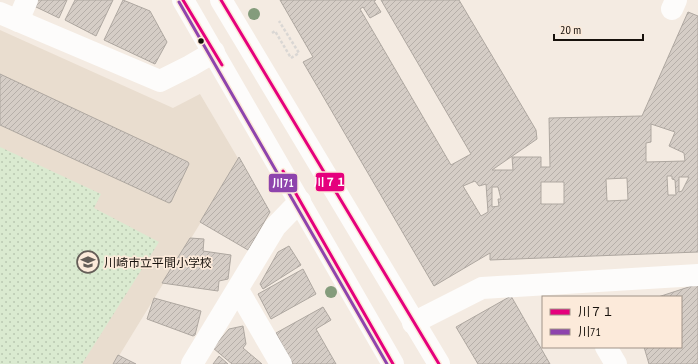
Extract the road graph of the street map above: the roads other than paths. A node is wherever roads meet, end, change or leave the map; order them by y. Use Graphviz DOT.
graph roads {
  1 [pos="27,0"];
  2 [pos="183,0"];
  3 [pos="229,4"];
  4 [pos="9,17"];
  5 [pos="214,52"];
  6 [pos="300,201"];
  7 [pos="698,275"];
  8 [pos="238,290"];
  9 [pos="572,290"];
  10 [pos="413,323"];
  11 [pos="607,348"];
  12 [pos="192,364"];
  13 [pos="281,364"];
  14 [pos="393,364"];
  15 [pos="439,364"];
  16 [pos="616,364"];
  1 -- 4 [label="street"];
  2 -- 5 [label="street"];
  3 -- 10 [label="street"];
  4 -- 5 [label="street"];
  5 -- 6 [label="street"];
  6 -- 8 [label="street"];
  6 -- 14 [label="street"];
  7 -- 9 [label="street"];
  8 -- 12 [label="street"];
  8 -- 13 [label="street"];
  9 -- 10 [label="street"];
  10 -- 15 [label="street"];
  11 -- 16 [label="street"];
}
